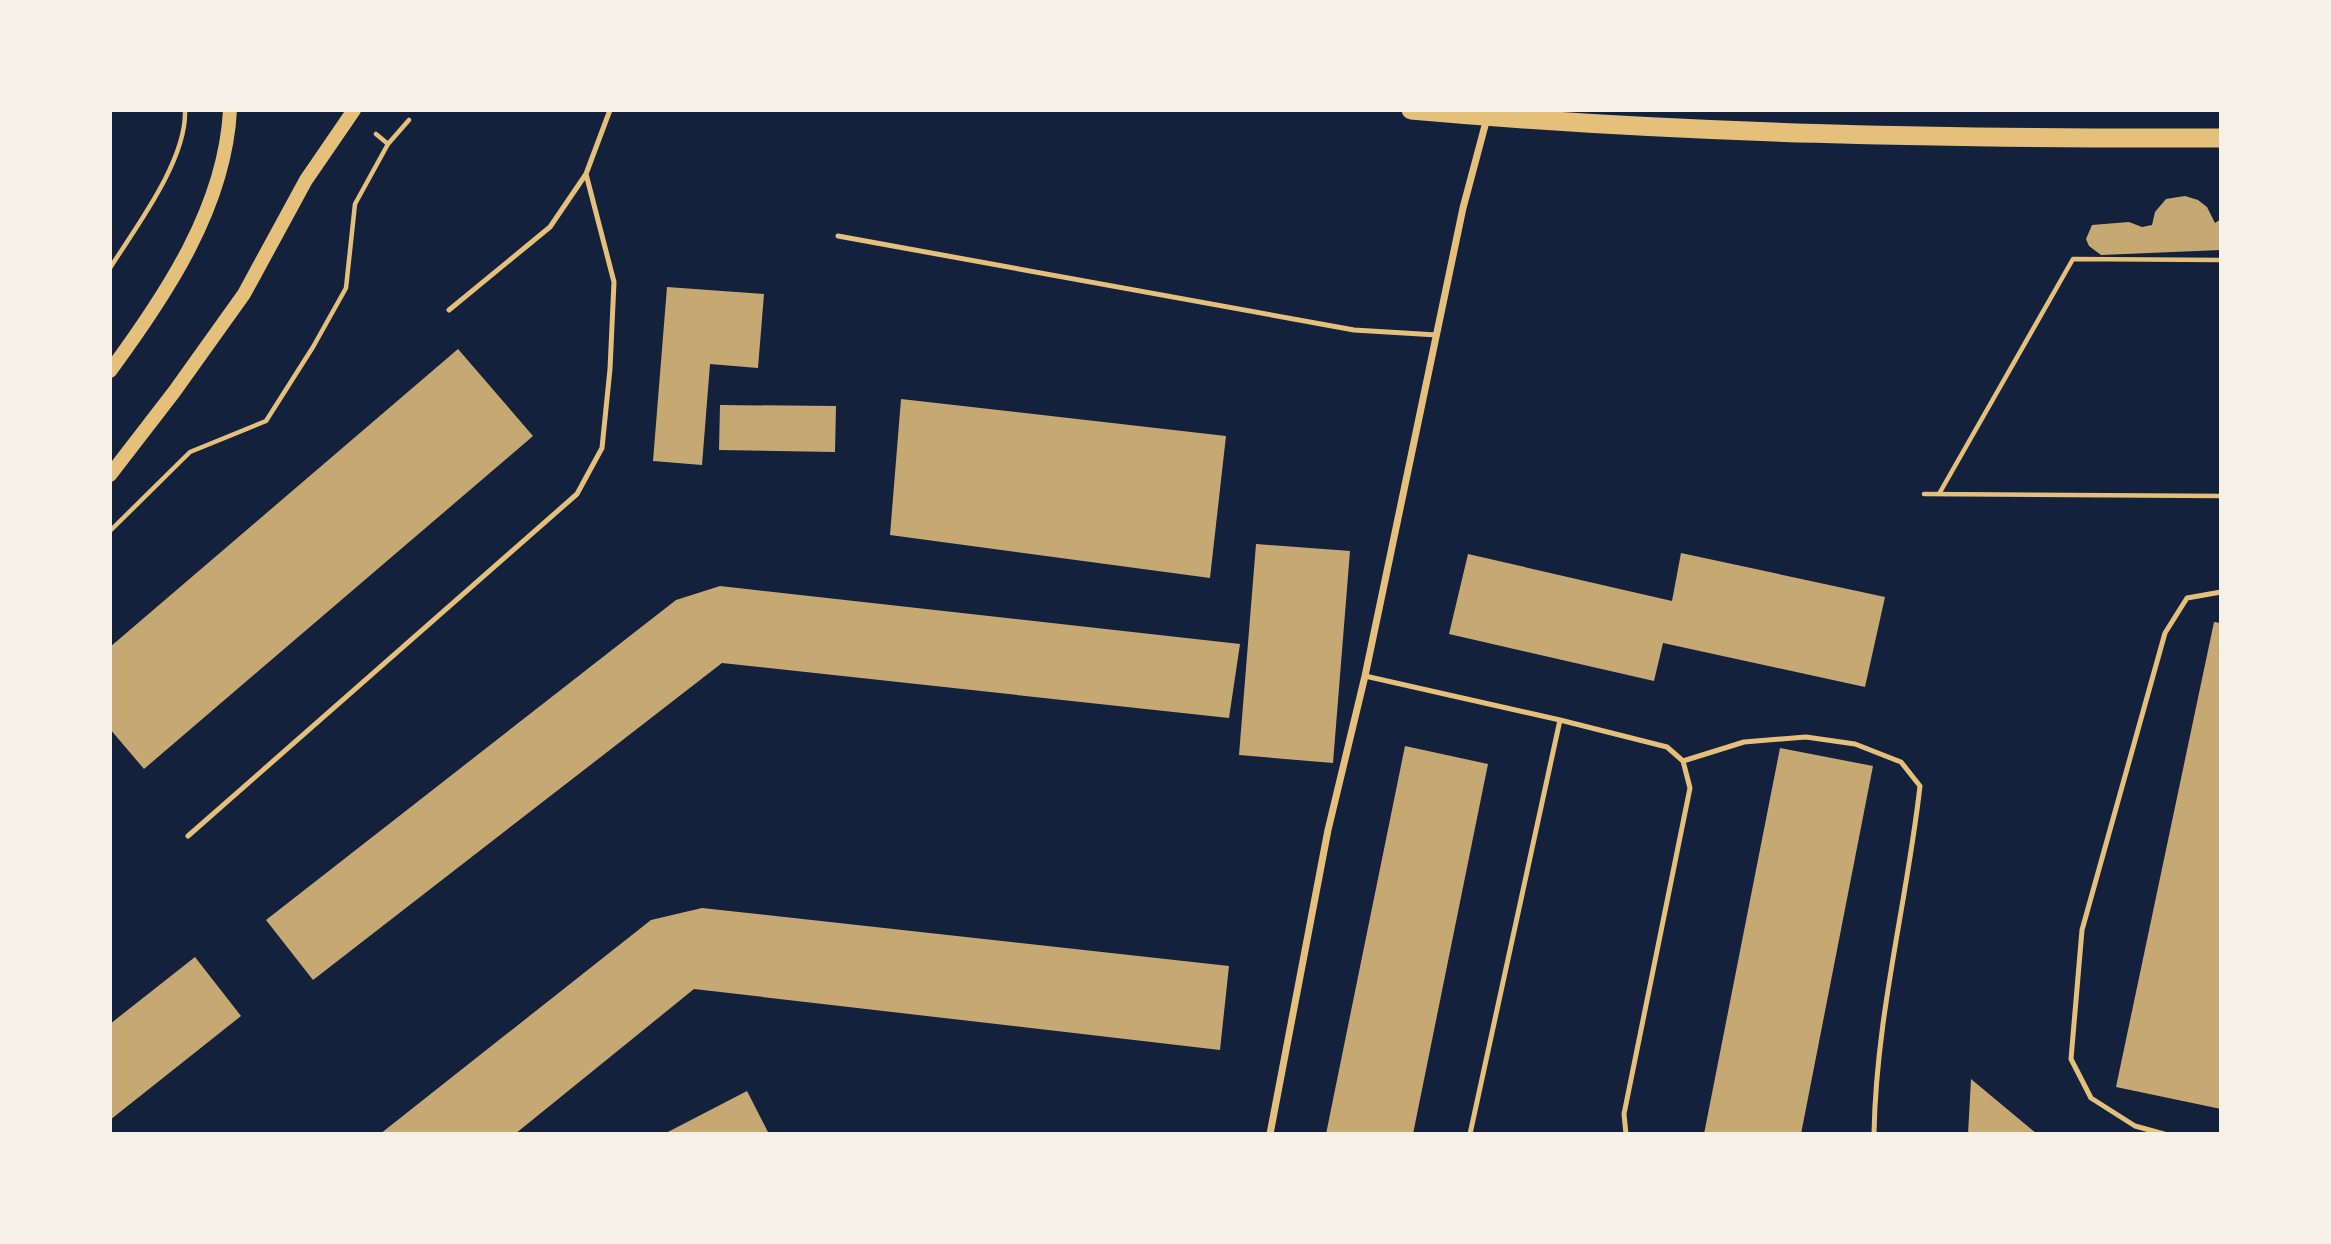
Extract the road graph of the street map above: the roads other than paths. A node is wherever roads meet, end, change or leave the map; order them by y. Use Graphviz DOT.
graph roads {
  1 [pos="230,110"];
  2 [pos="610,110"];
  3 [pos="1411,110"];
  4 [pos="351,112"];
  5 [pos="1487,117"];
  6 [pos="2221,138"];
  7 [pos="586,174"];
  8 [pos="838,236"];
  9 [pos="449,310"];
  10 [pos="1437,335"];
  11 [pos="110,371"];
  12 [pos="110,475"];
  13 [pos="2221,592"];
  14 [pos="1365,677"];
  15 [pos="1560,720"];
  16 [pos="1684,761"];
  17 [pos="188,836"];
  18 [pos="1270,1134"];
  19 [pos="1470,1134"];
  20 [pos="1626,1134"];
  21 [pos="1874,1134"];
  22 [pos="2164,1134"];
  1 -- 11 [label="main road"];
  2 -- 7 [label="lane"];
  3 -- 5 [label="highway"];
  4 -- 12 [label="main road"];
  5 -- 6 [label="highway"];
  5 -- 10 [label="street"];
  7 -- 9 [label="lane"];
  7 -- 17 [label="lane"];
  8 -- 10 [label="lane"];
  10 -- 14 [label="street"];
  13 -- 22 [label="lane"];
  14 -- 15 [label="lane"];
  14 -- 18 [label="street"];
  15 -- 16 [label="lane"];
  15 -- 19 [label="lane"];
  16 -- 20 [label="lane"];
  16 -- 21 [label="lane"];
}
